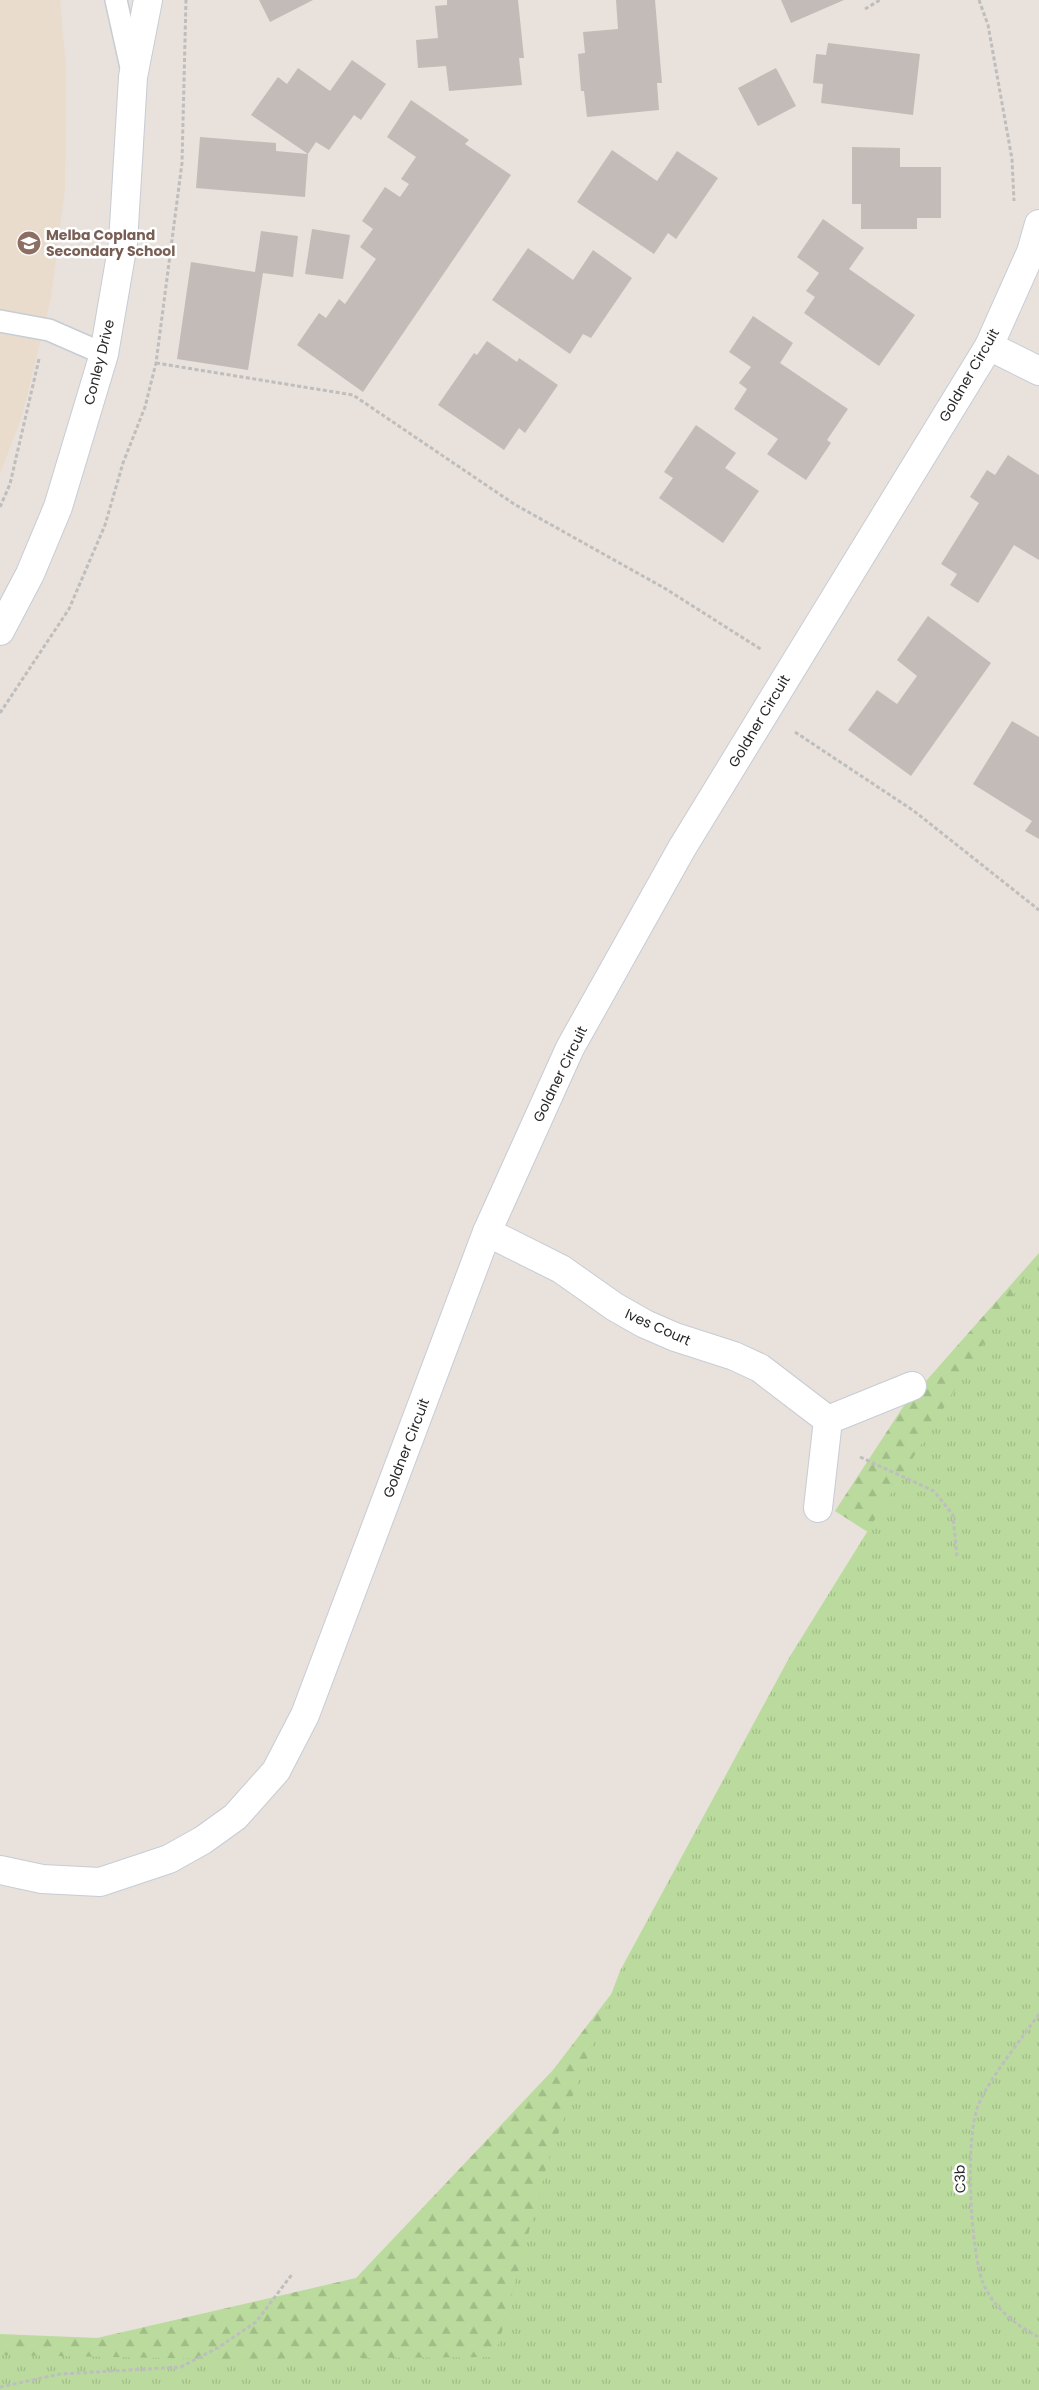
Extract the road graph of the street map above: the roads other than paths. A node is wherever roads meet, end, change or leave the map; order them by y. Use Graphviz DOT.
graph roads {
  1 [pos="116,0"];
  2 [pos="148,0"];
  3 [pos="133,77"];
  4 [pos="1039,224"];
  5 [pos="0,321"];
  6 [pos="989,346"];
  7 [pos="104,354"];
  8 [pos="1039,371"];
  9 [pos="0,631"];
  10 [pos="486,1232"];
  11 [pos="912,1386"];
  12 [pos="828,1420"];
  13 [pos="818,1508"];
  14 [pos="0,1870"];
  1 -- 3 [label="lane"];
  2 -- 3 [label="street"];
  3 -- 7 [label="street, Conley Drive"];
  4 -- 6 [label="street, Goldner Circuit"];
  5 -- 7 [label="lane"];
  6 -- 8 [label="street"];
  6 -- 10 [label="street, Goldner Circuit"];
  7 -- 9 [label="street, Conley Drive"];
  10 -- 12 [label="street, Ives Court"];
  10 -- 14 [label="street, Goldner Circuit"];
  11 -- 12 [label="street"];
  12 -- 13 [label="street"];
}
